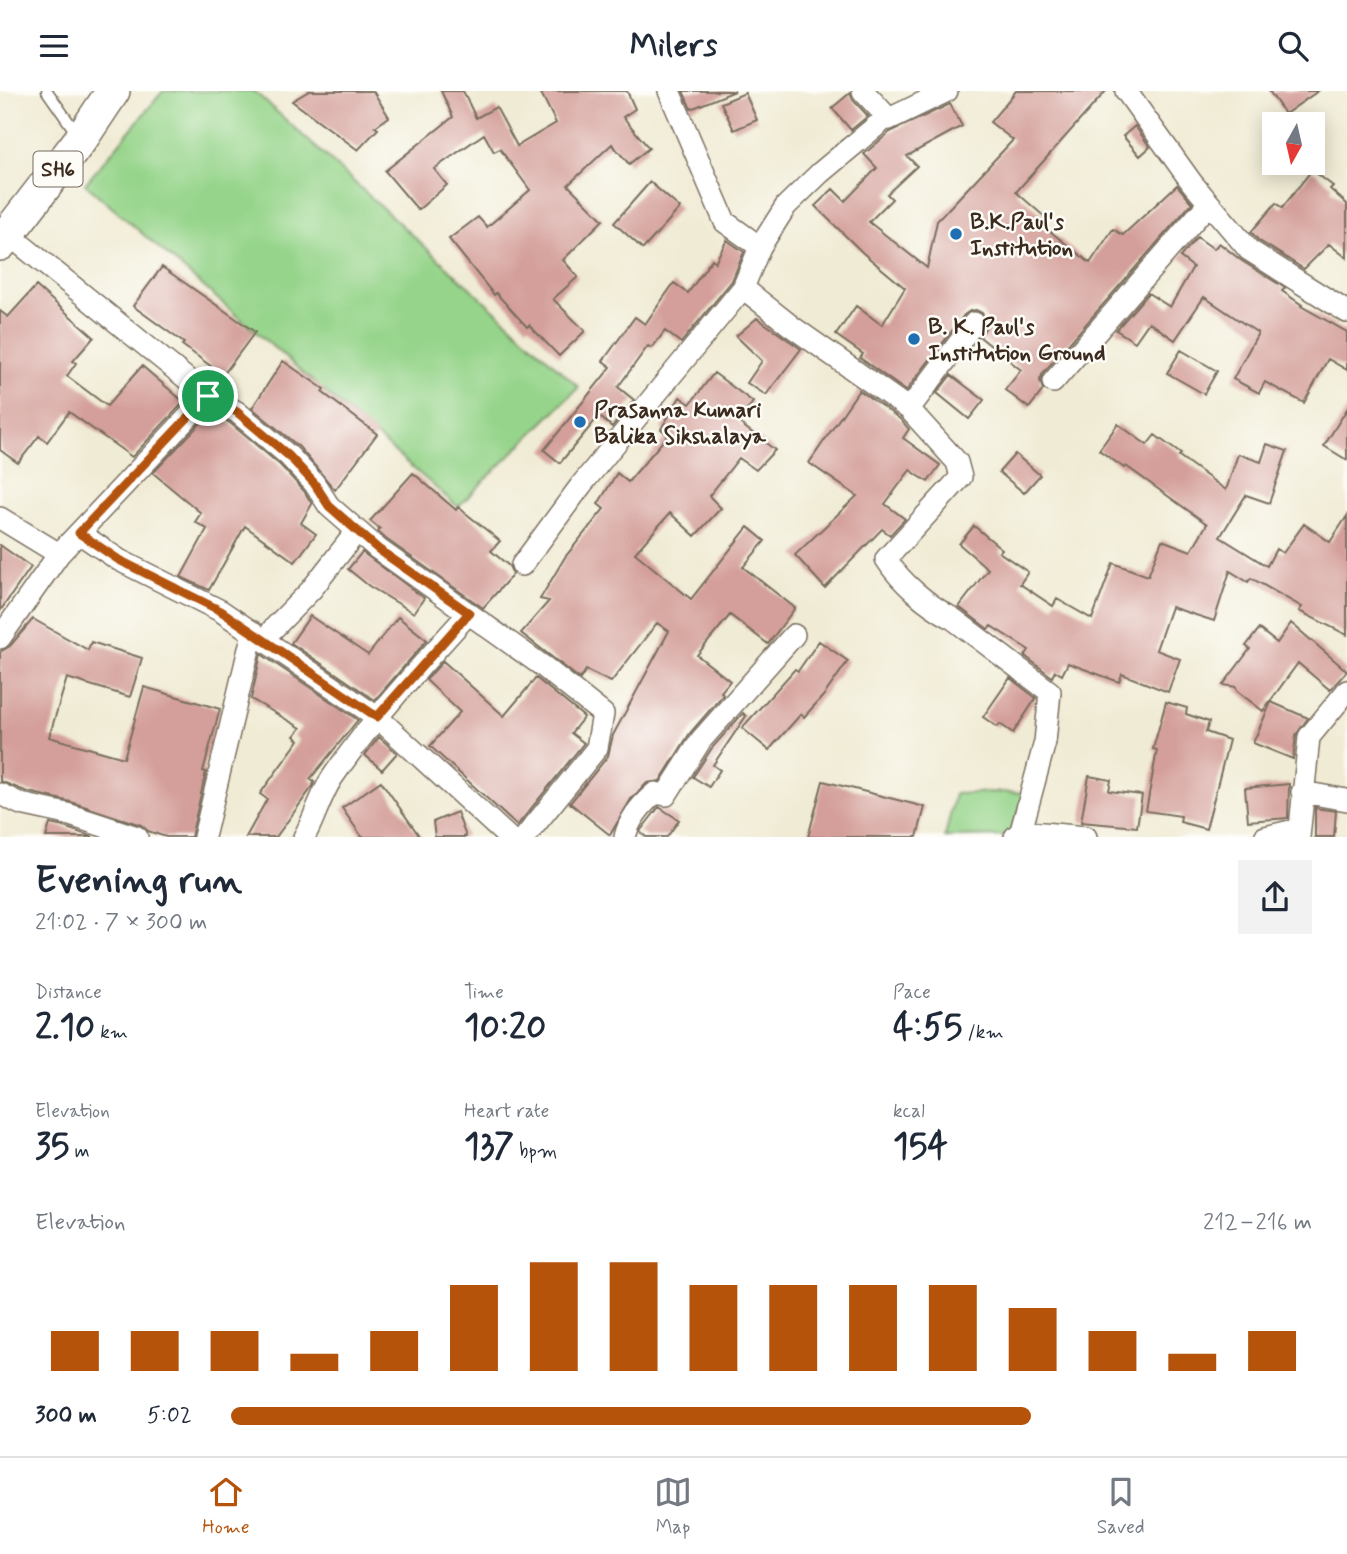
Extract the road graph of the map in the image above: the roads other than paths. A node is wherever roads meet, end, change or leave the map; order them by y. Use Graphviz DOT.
graph roads {
  1 [pos="47,91"];
  2 [pos="113,91"];
  3 [pos="669,91"];
  4 [pos="863,91"];
  5 [pos="947,91"];
  6 [pos="1126,91"];
  7 [pos="887,117"];
  8 [pos="81,139"];
  9 [pos="1209,203"];
  10 [pos="4,239"];
  11 [pos="761,247"];
  12 [pos="743,288"];
  13 [pos="1347,312"];
  14 [pos="974,323"];
  15 [pos="1053,382"];
  16 [pos="208,396"];
  17 [pos="909,409"];
  18 [pos="0,518"];
  19 [pos="357,531"];
  20 [pos="79,533"];
  21 [pos="59,554"];
  22 [pos="522,565"];
  23 [pos="469,613"];
  24 [pos="263,630"];
  25 [pos="794,635"];
  26 [pos="0,638"];
  27 [pos="1347,691"];
  28 [pos="377,717"];
  29 [pos="1302,792"];
  30 [pos="0,794"];
  31 [pos="1347,800"];
  32 [pos="1299,833"];
  33 [pos="1018,834"];
  34 [pos="137,837"];
  35 [pos="204,837"];
  36 [pos="304,837"];
  37 [pos="508,837"];
  38 [pos="525,837"];
  39 [pos="625,837"];
  40 [pos="1086,837"];
  41 [pos="1265,837"];
  1 -- 8 [label="lane"];
  2 -- 8 [label="main road, SH6"];
  3 -- 11 [label="street"];
  4 -- 7 [label="street"];
  5 -- 7 [label="street"];
  6 -- 9 [label="street"];
  7 -- 11 [label="street"];
  8 -- 10 [label="main road, SH6"];
  9 -- 13 [label="street"];
  9 -- 15 [label="street"];
  10 -- 16 [label="street"];
  11 -- 12 [label="street"];
  12 -- 17 [label="street"];
  12 -- 22 [label="street"];
  14 -- 17 [label="street"];
  16 -- 19 [label="street"];
  16 -- 20 [label="street"];
  17 -- 33 [label="street"];
  18 -- 21 [label="street"];
  19 -- 23 [label="street"];
  19 -- 24 [label="street"];
  20 -- 21 [label="street"];
  20 -- 24 [label="street"];
  21 -- 26 [label="street"];
  23 -- 28 [label="street"];
  23 -- 38 [label="street"];
  24 -- 28 [label="street"];
  24 -- 35 [label="street"];
  25 -- 39 [label="street"];
  27 -- 29 [label="street"];
  28 -- 36 [label="street"];
  28 -- 37 [label="street"];
  29 -- 31 [label="street"];
  29 -- 32 [label="street"];
  30 -- 34 [label="street"];
  32 -- 41 [label="street"];
  33 -- 40 [label="street"];
}
